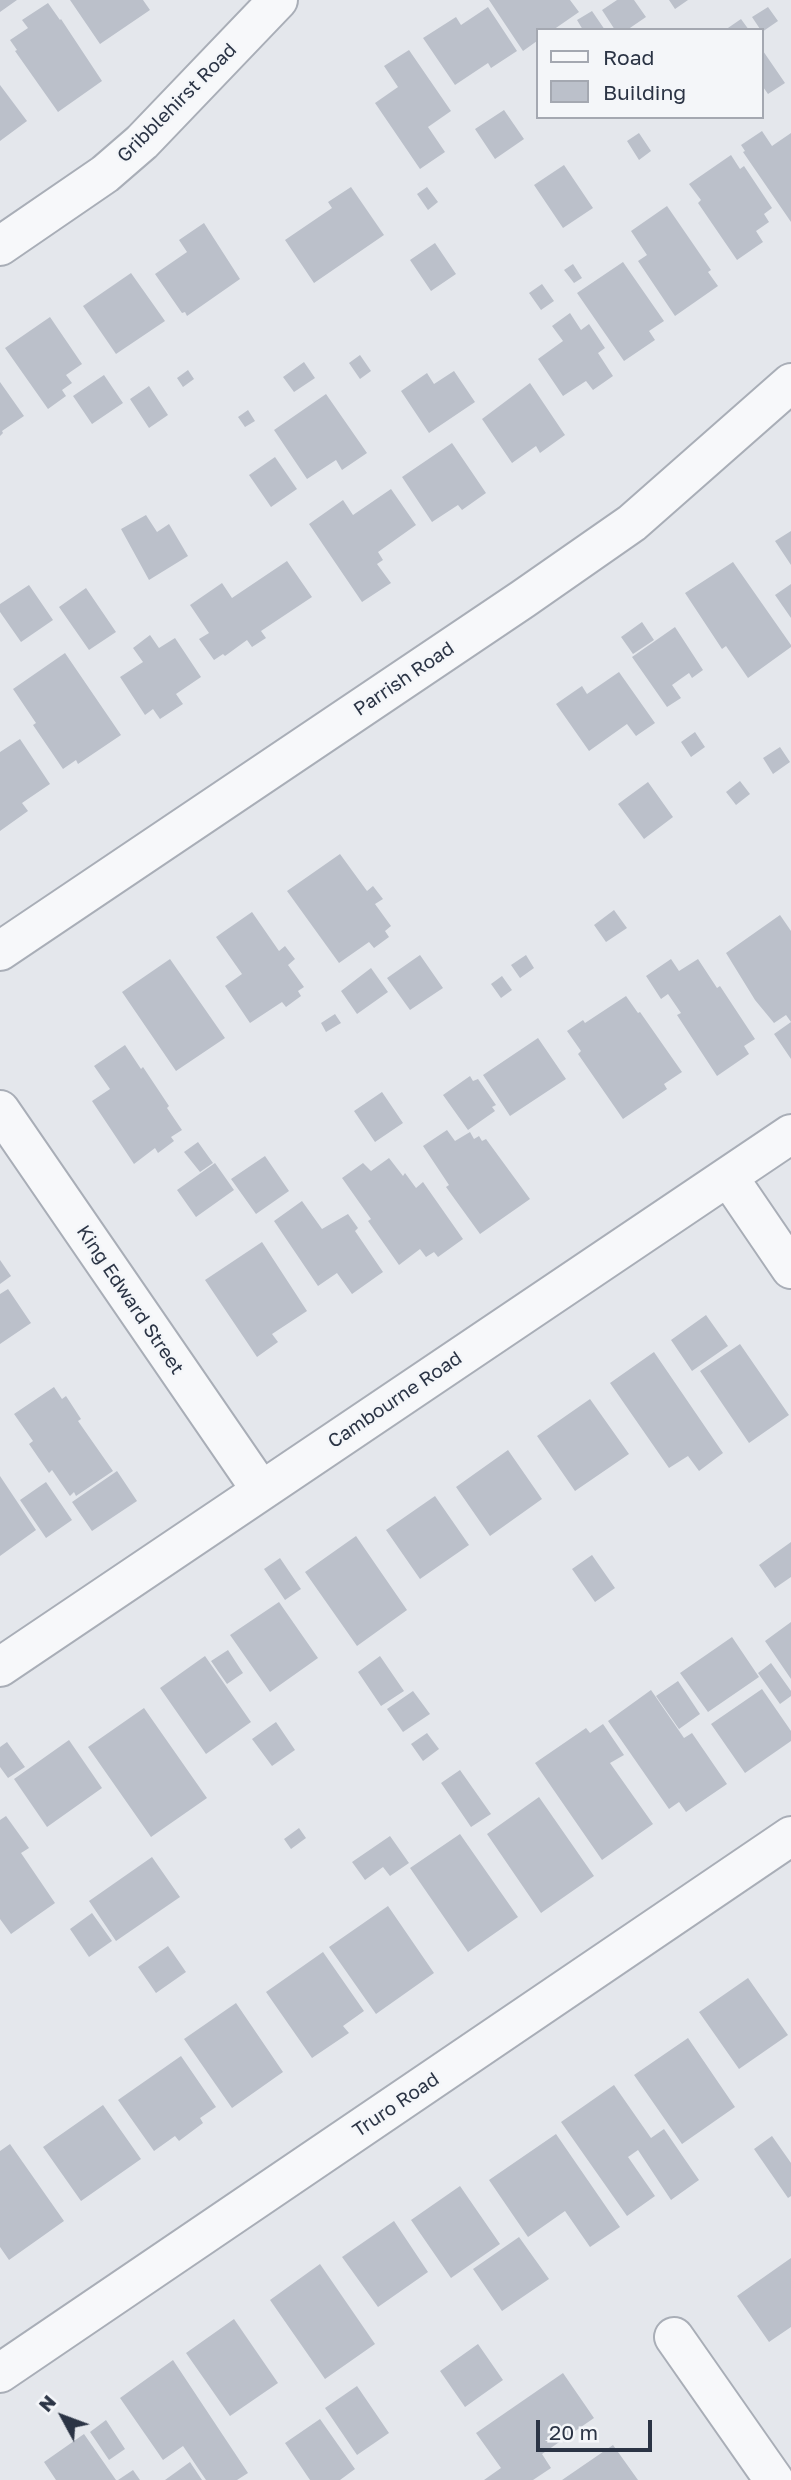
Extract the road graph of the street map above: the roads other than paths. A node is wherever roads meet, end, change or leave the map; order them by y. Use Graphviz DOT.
graph roads {
  1 [pos="278,0"];
  2 [pos="0,246"];
  3 [pos="791,383"];
  4 [pos="0,951"];
  5 [pos="0,1110"];
  6 [pos="791,1134"];
  7 [pos="729,1178"];
  8 [pos="791,1269"];
  9 [pos="261,1490"];
  10 [pos="0,1667"];
  11 [pos="791,1836"];
  12 [pos="674,2337"];
  13 [pos="0,2374"];
  14 [pos="774,2480"];
  1 -- 2 [label="street, Gribblehirst Road"];
  3 -- 4 [label="street, Parrish Road"];
  5 -- 9 [label="street, King Edward Street"];
  6 -- 7 [label="street, Cambourne Road"];
  7 -- 8 [label="street"];
  7 -- 9 [label="street, Cambourne Road"];
  9 -- 10 [label="street, Cambourne Road"];
  11 -- 13 [label="street, Truro Road"];
  12 -- 14 [label="street"];
}
